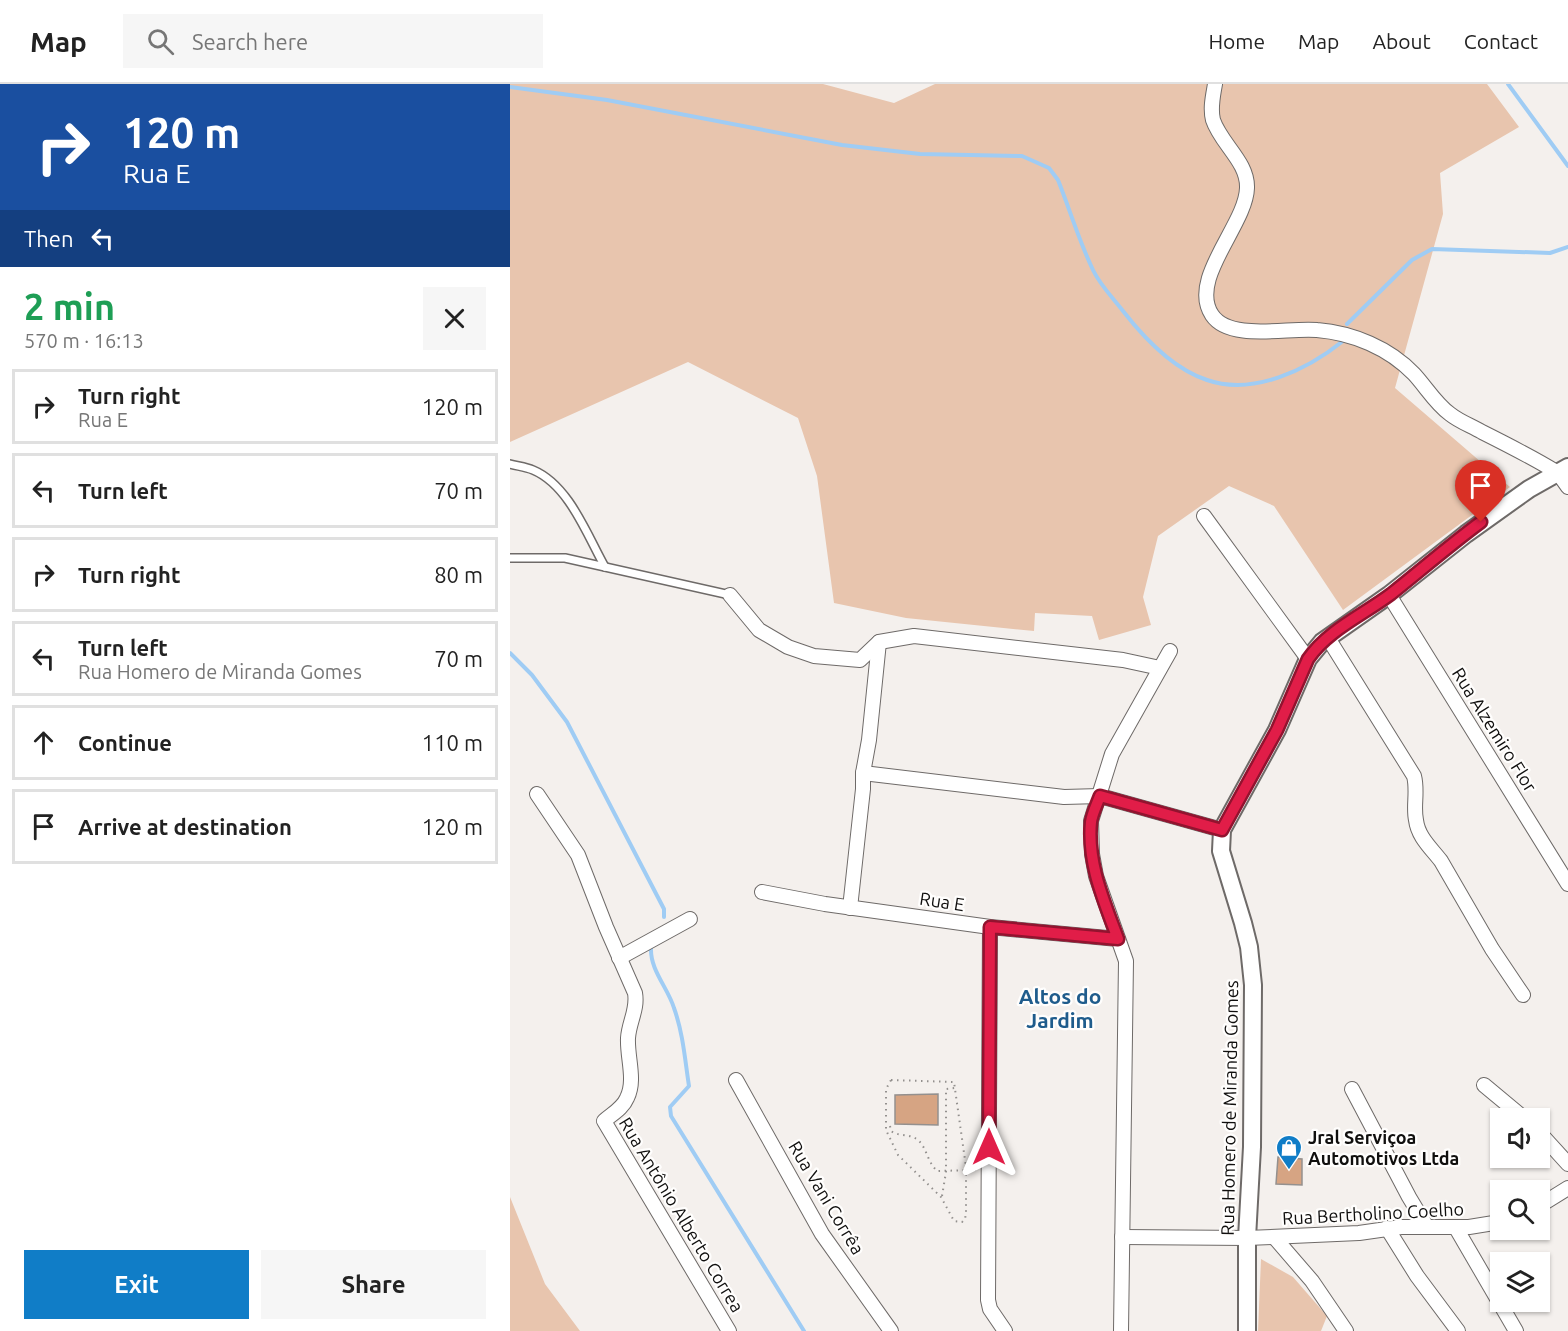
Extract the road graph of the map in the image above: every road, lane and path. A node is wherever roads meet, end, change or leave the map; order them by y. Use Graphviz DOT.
graph roads {
  1 [pos="1215,84"];
  2 [pos="510,464"];
  3 [pos="1563,470"];
  4 [pos="1568,488"];
  5 [pos="1204,516"];
  6 [pos="510,558"];
  7 [pos="605,567"];
  8 [pos="730,595"];
  9 [pos="1389,595"];
  10 [pos="1328,638"];
  11 [pos="879,642"];
  12 [pos="1170,651"];
  13 [pos="1308,659"];
  14 [pos="1160,668"];
  15 [pos="863,773"];
  16 [pos="537,794"];
  17 [pos="1100,796"];
  18 [pos="1222,830"];
  19 [pos="1568,884"];
  20 [pos="762,892"];
  21 [pos="850,908"];
  22 [pos="690,919"];
  23 [pos="990,927"];
  24 [pos="1118,939"];
  25 [pos="619,958"];
  26 [pos="1523,995"];
  27 [pos="736,1080"];
  28 [pos="1484,1085"];
  29 [pos="955,1088"];
  30 [pos="1352,1089"];
  31 [pos="1512,1108"];
  32 [pos="890,1126"];
  33 [pos="1550,1142"];
  34 [pos="1568,1164"];
  35 [pos="989,1169"];
  36 [pos="966,1170"];
  37 [pos="946,1172"];
  38 [pos="1568,1188"];
  39 [pos="941,1197"];
  40 [pos="1550,1199"];
  41 [pos="1490,1223"];
  42 [pos="1427,1227"];
  43 [pos="1387,1228"];
  44 [pos="1456,1228"];
  45 [pos="1122,1237"];
  46 [pos="1274,1237"];
  47 [pos="1247,1238"];
  48 [pos="729,1331"];
  49 [pos="891,1331"];
  50 [pos="1005,1331"];
  51 [pos="1121,1331"];
  52 [pos="1247,1331"];
  53 [pos="1346,1331"];
  54 [pos="1458,1331"];
  55 [pos="1516,1331"];
  1 -- 3 [label="street"];
  2 -- 7 [label="lane"];
  3 -- 4 [label="street"];
  3 -- 9 [label="street"];
  5 -- 13 [label="street"];
  6 -- 7 [label="lane"];
  7 -- 8 [label="lane"];
  8 -- 11 [label="street"];
  9 -- 10 [label="street"];
  9 -- 19 [label="street, Rua Alzemiro Flor"];
  10 -- 13 [label="street"];
  10 -- 26 [label="street"];
  11 -- 14 [label="street"];
  11 -- 15 [label="street"];
  12 -- 14 [label="street"];
  13 -- 18 [label="street"];
  14 -- 17 [label="street"];
  15 -- 17 [label="street"];
  15 -- 21 [label="street"];
  16 -- 25 [label="street, Rua Antônio Alberto Correa"];
  17 -- 18 [label="street"];
  17 -- 24 [label="street"];
  18 -- 47 [label="street, Rua Homero de Miranda Gomes"];
  20 -- 21 [label="street, Rua E"];
  21 -- 23 [label="street, Rua E"];
  22 -- 25 [label="street"];
  23 -- 24 [label="street, Rua E"];
  23 -- 35 [label="street"];
  24 -- 45 [label="street"];
  25 -- 48 [label="street, Rua Antônio Alberto Correa"];
  27 -- 49 [label="street, Rua Vani Corrêa"];
  28 -- 31 [label="street"];
  29 -- 36 [label="path"];
  29 -- 37 [label="path"];
  29 -- 39 [label="path"];
  30 -- 42 [label="street"];
  32 -- 37 [label="path"];
  33 -- 34 [label="street"];
  35 -- 36 [label="path"];
  35 -- 50 [label="street"];
  36 -- 37 [label="path"];
  36 -- 39 [label="path"];
  37 -- 39 [label="path"];
  38 -- 40 [label="street"];
  41 -- 44 [label="street, Rua Bertholino Coelho"];
  42 -- 43 [label="street, Rua Bertholino Coelho"];
  42 -- 44 [label="street, Rua Bertholino Coelho"];
  43 -- 46 [label="street, Rua Bertholino Coelho"];
  43 -- 54 [label="street"];
  44 -- 55 [label="street"];
  45 -- 47 [label="street, Rua Bertholino Coelho"];
  45 -- 51 [label="street"];
  46 -- 47 [label="street, Rua Bertholino Coelho"];
  46 -- 53 [label="street"];
  47 -- 52 [label="street, Rua Homero de Miranda Gomes"];
}
